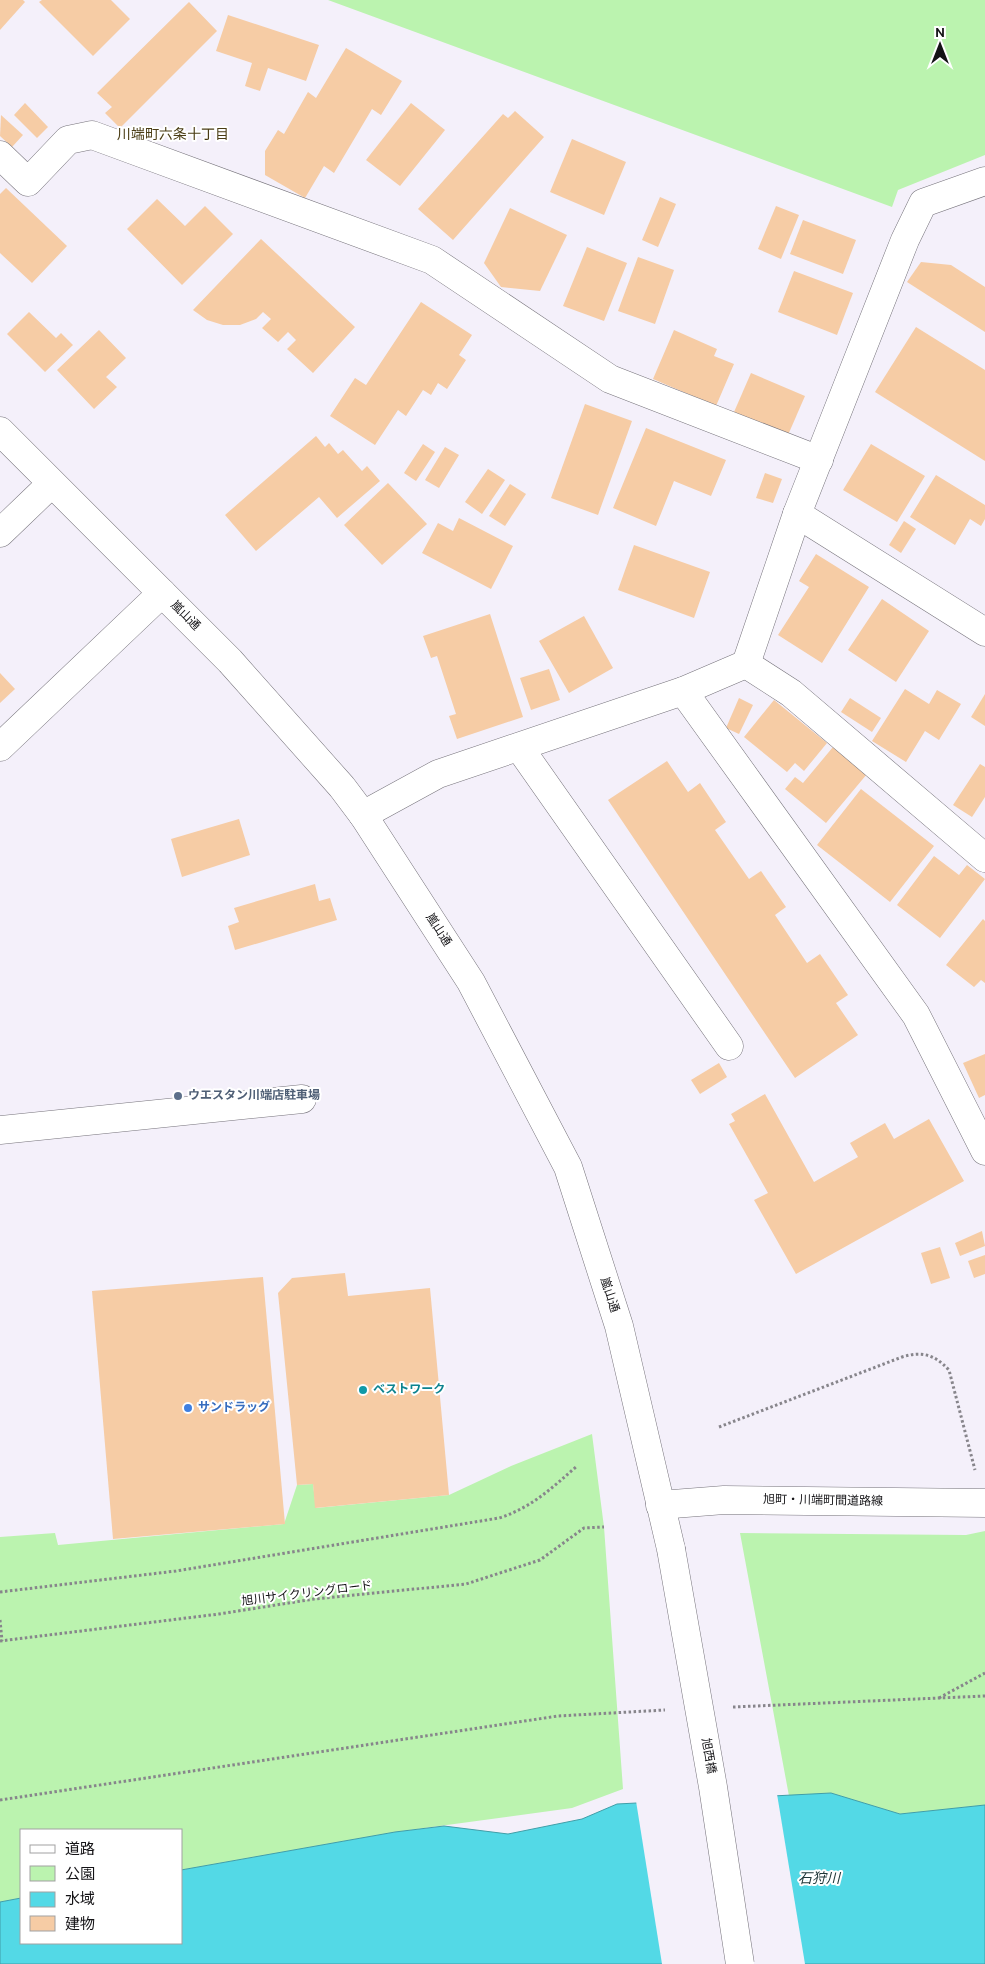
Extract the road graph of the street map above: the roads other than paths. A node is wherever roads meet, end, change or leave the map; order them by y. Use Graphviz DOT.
graph roads {
  1 [pos="0,155"];
  2 [pos="985,181"];
  3 [pos="0,431"];
  4 [pos="819,460"];
  5 [pos="51,484"];
  6 [pos="797,514"];
  7 [pos="0,532"];
  8 [pos="162,593"];
  9 [pos="985,632"];
  10 [pos="746,664"];
  11 [pos="682,691"];
  12 [pos="0,747"];
  13 [pos="519,747"];
  14 [pos="363,815"];
  15 [pos="985,858"];
  16 [pos="729,1046"];
  17 [pos="302,1099"];
  18 [pos="0,1130"];
  19 [pos="985,1151"];
  20 [pos="984,1503"];
  21 [pos="660,1505"];
  22 [pos="671,1549"];
  23 [pos="740,1964"];
  1 -- 4 [label="street"];
  2 -- 4 [label="street"];
  3 -- 5 [label="street, 嵐山通"];
  4 -- 6 [label="street"];
  5 -- 7 [label="street"];
  5 -- 8 [label="street, 嵐山通"];
  6 -- 9 [label="street"];
  6 -- 10 [label="street"];
  8 -- 12 [label="street"];
  8 -- 14 [label="street, 嵐山通"];
  10 -- 11 [label="street"];
  10 -- 15 [label="street"];
  11 -- 13 [label="street"];
  11 -- 19 [label="street"];
  13 -- 14 [label="street"];
  13 -- 16 [label="street"];
  14 -- 21 [label="street, 嵐山通"];
  17 -- 18 [label="street"];
  20 -- 21 [label="street, 旭町・川端町間道路線"];
  21 -- 22 [label="street, 嵐山通"];
  22 -- 23 [label="street, 旭西橋, bridge"];
}
